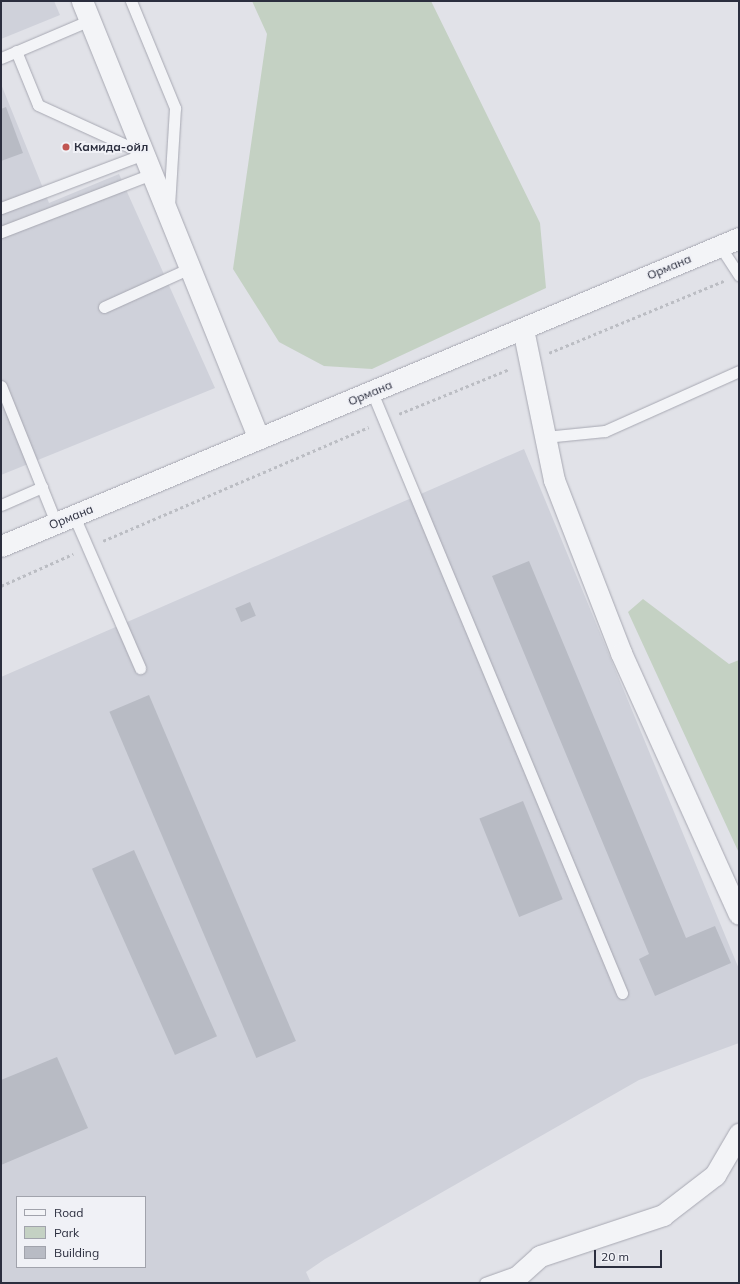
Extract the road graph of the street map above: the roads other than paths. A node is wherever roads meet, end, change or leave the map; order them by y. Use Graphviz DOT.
graph roads {
  1 [pos="82,1"];
  2 [pos="131,1"];
  3 [pos="90,20"];
  4 [pos="16,51"];
  5 [pos="1,58"];
  6 [pos="144,154"];
  7 [pos="151,174"];
  8 [pos="1,208"];
  9 [pos="169,216"];
  10 [pos="1,232"];
  11 [pos="739,238"];
  12 [pos="720,246"];
  13 [pos="190,268"];
  14 [pos="739,275"];
  15 [pos="104,307"];
  16 [pos="523,329"];
  17 [pos="739,371"];
  18 [pos="1,386"];
  19 [pos="372,392"];
  20 [pos="545,437"];
  21 [pos="259,439"];
  22 [pos="42,487"];
  23 [pos="1,505"];
  24 [pos="65,519"];
  25 [pos="1,546"];
  26 [pos="140,668"];
  27 [pos="739,914"];
  28 [pos="622,993"];
  29 [pos="739,1134"];
  30 [pos="516,1276"];
  31 [pos="484,1283"];
  1 -- 3 [label="street"];
  2 -- 9 [label="lane"];
  3 -- 4 [label="lane"];
  3 -- 6 [label="street"];
  4 -- 5 [label="lane"];
  4 -- 6 [label="lane"];
  6 -- 7 [label="street"];
  6 -- 8 [label="lane"];
  7 -- 9 [label="street"];
  7 -- 10 [label="lane"];
  9 -- 13 [label="street"];
  11 -- 12 [label="street, Ормана"];
  12 -- 14 [label="lane"];
  12 -- 16 [label="street, Ормана"];
  13 -- 15 [label="lane"];
  13 -- 21 [label="street"];
  16 -- 19 [label="street, Ормана"];
  16 -- 20 [label="street"];
  17 -- 20 [label="lane"];
  18 -- 22 [label="lane"];
  19 -- 21 [label="street, Ормана"];
  19 -- 28 [label="lane"];
  20 -- 27 [label="street"];
  21 -- 24 [label="street, Ормана"];
  22 -- 23 [label="lane"];
  22 -- 24 [label="lane"];
  24 -- 25 [label="street, Ормана"];
  24 -- 26 [label="lane"];
  29 -- 30 [label="street"];
  30 -- 31 [label="lane"];
}
